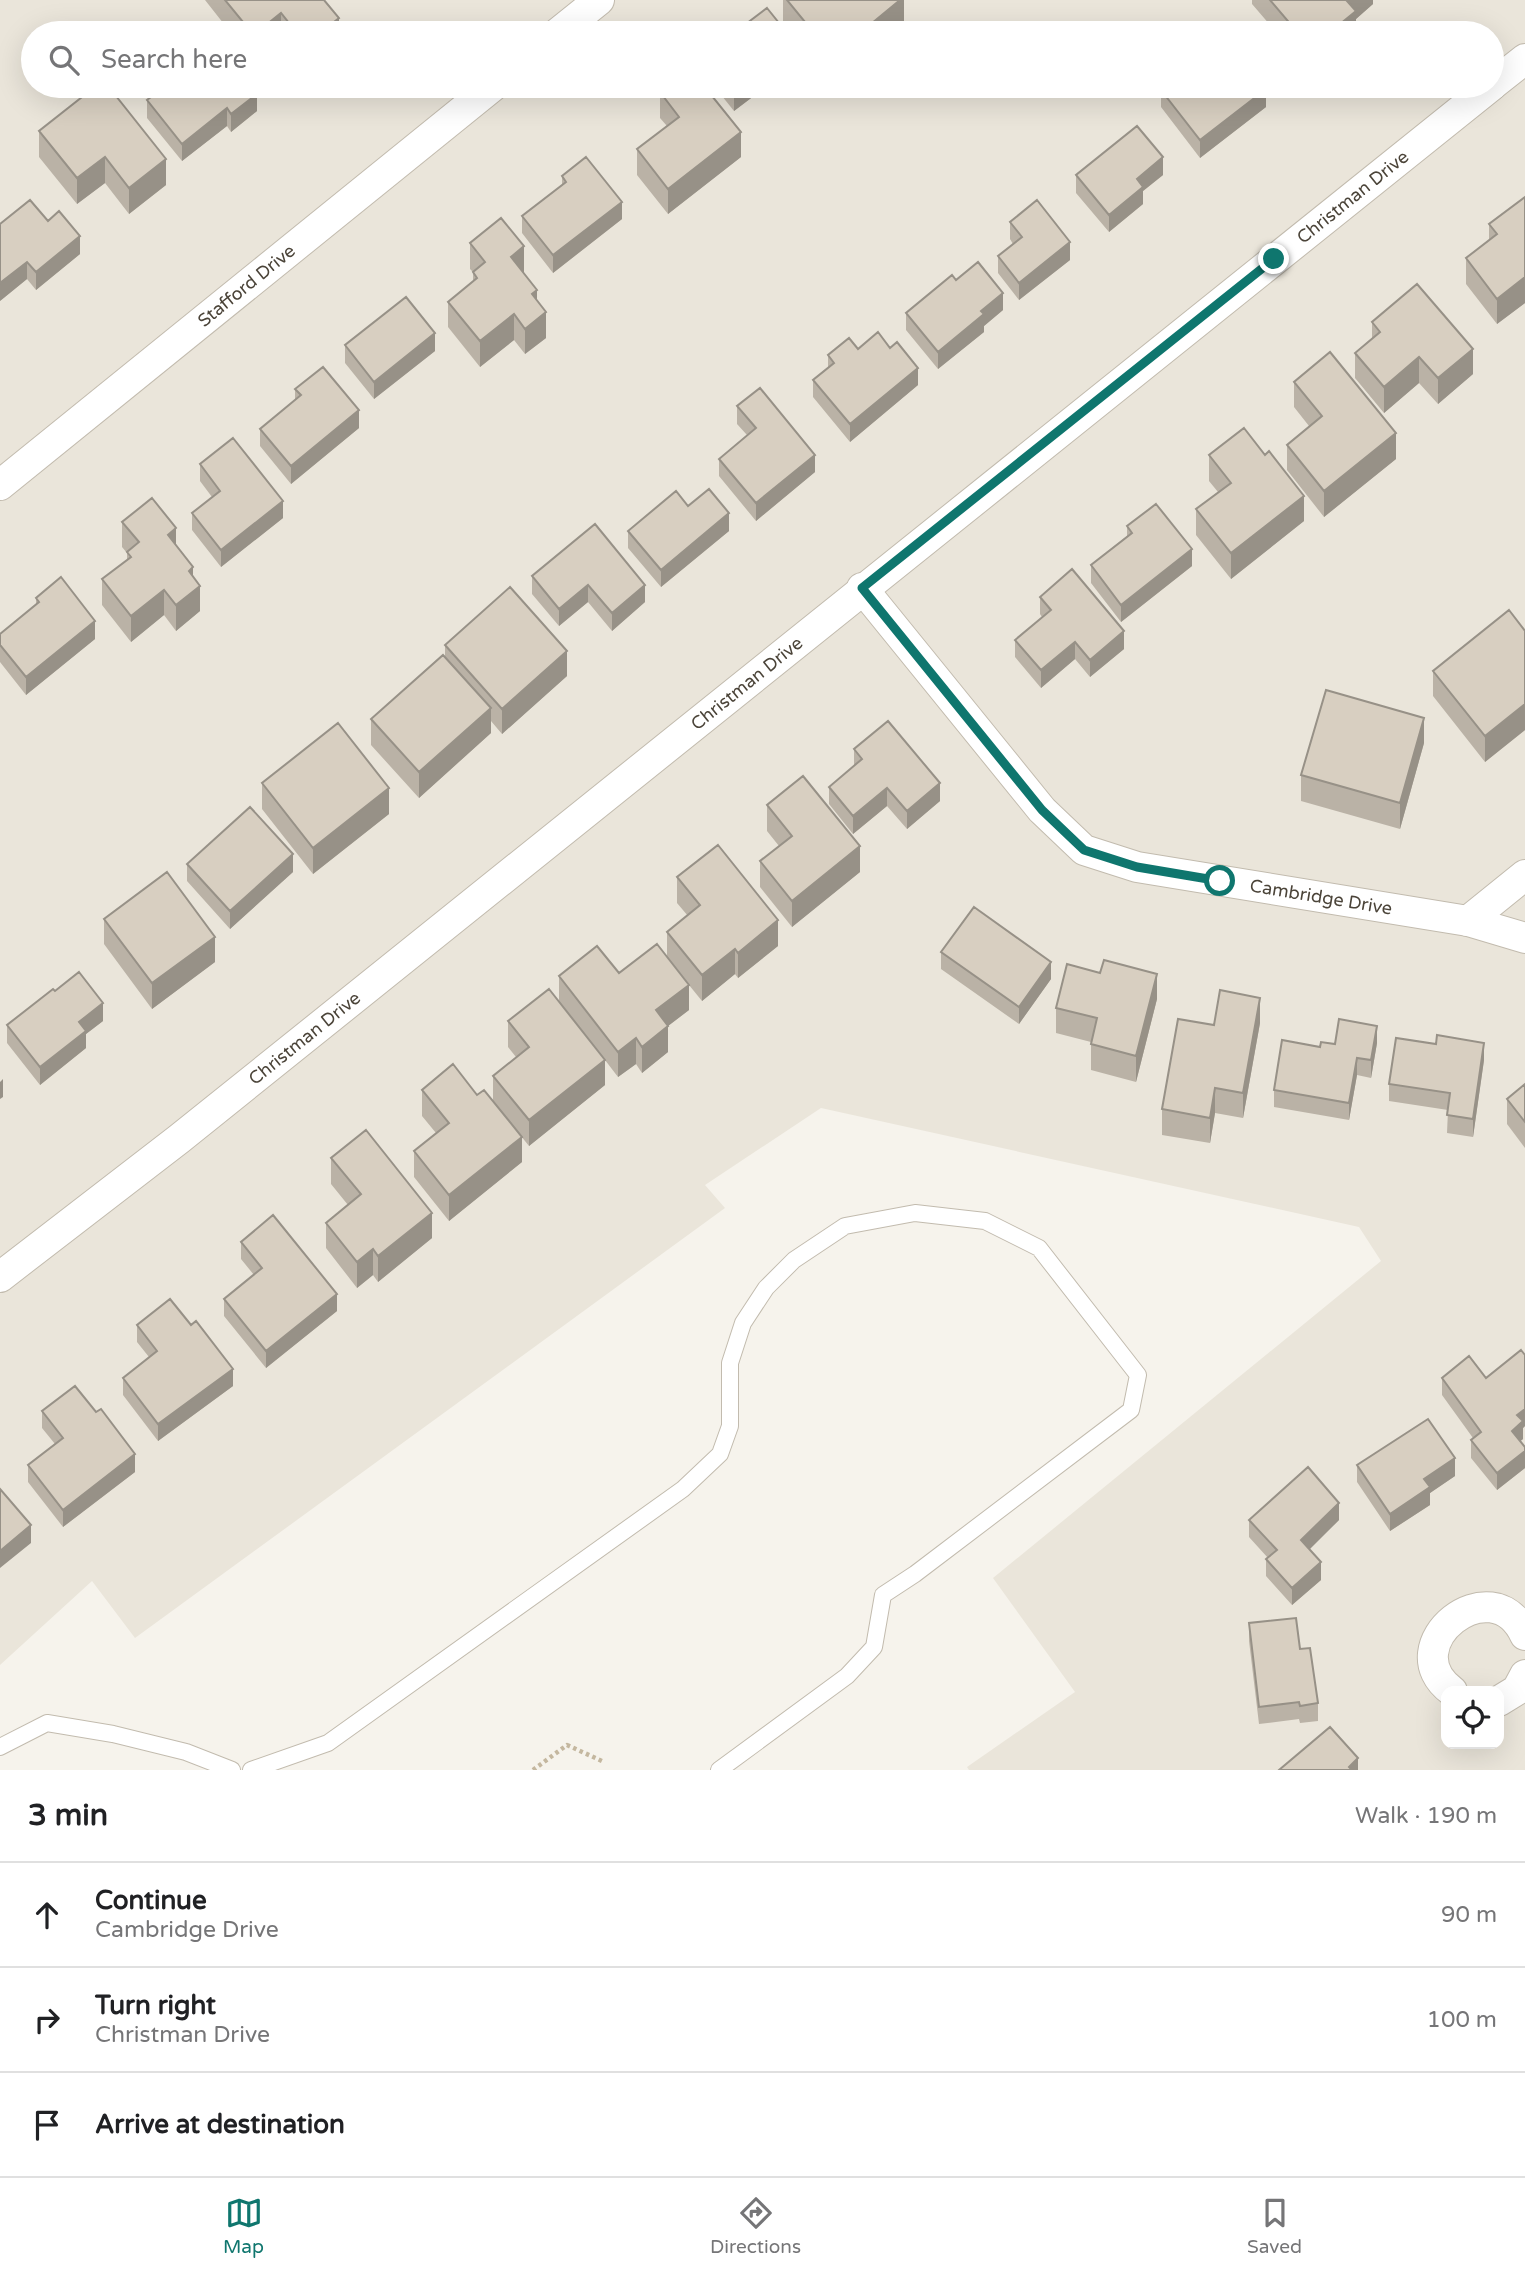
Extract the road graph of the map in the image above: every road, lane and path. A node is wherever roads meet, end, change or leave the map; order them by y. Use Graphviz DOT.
graph roads {
  1 [pos="599,0"];
  2 [pos="573,21"];
  3 [pos="1525,59"];
  4 [pos="1504,75"];
  5 [pos="478,98"];
  6 [pos="1475,98"];
  7 [pos="0,485"];
  8 [pos="862,588"];
  9 [pos="1525,875"];
  10 [pos="1468,921"];
  11 [pos="1525,938"];
  12 [pos="0,1278"];
  13 [pos="1524,1628"];
  14 [pos="1525,1675"];
  15 [pos="1444,1686"];
  16 [pos="1504,1698"];
  17 [pos="0,1746"];
  18 [pos="602,1761"];
  19 [pos="232,1770"];
  20 [pos="251,1770"];
  21 [pos="533,1770"];
  22 [pos="719,1770"];
  1 -- 2 [label="street"];
  3 -- 4 [label="street, Christman Drive"];
  5 -- 7 [label="street, Stafford Drive"];
  6 -- 8 [label="street, Christman Drive"];
  8 -- 10 [label="street, Cambridge Drive"];
  8 -- 12 [label="street, Christman Drive"];
  9 -- 10 [label="street"];
  10 -- 11 [label="street, Cambridge Drive"];
  13 -- 15 [label="street"];
  14 -- 16 [label="street"];
  17 -- 19 [label="lane"];
  18 -- 21 [label="path"];
  20 -- 22 [label="lane"];
}
